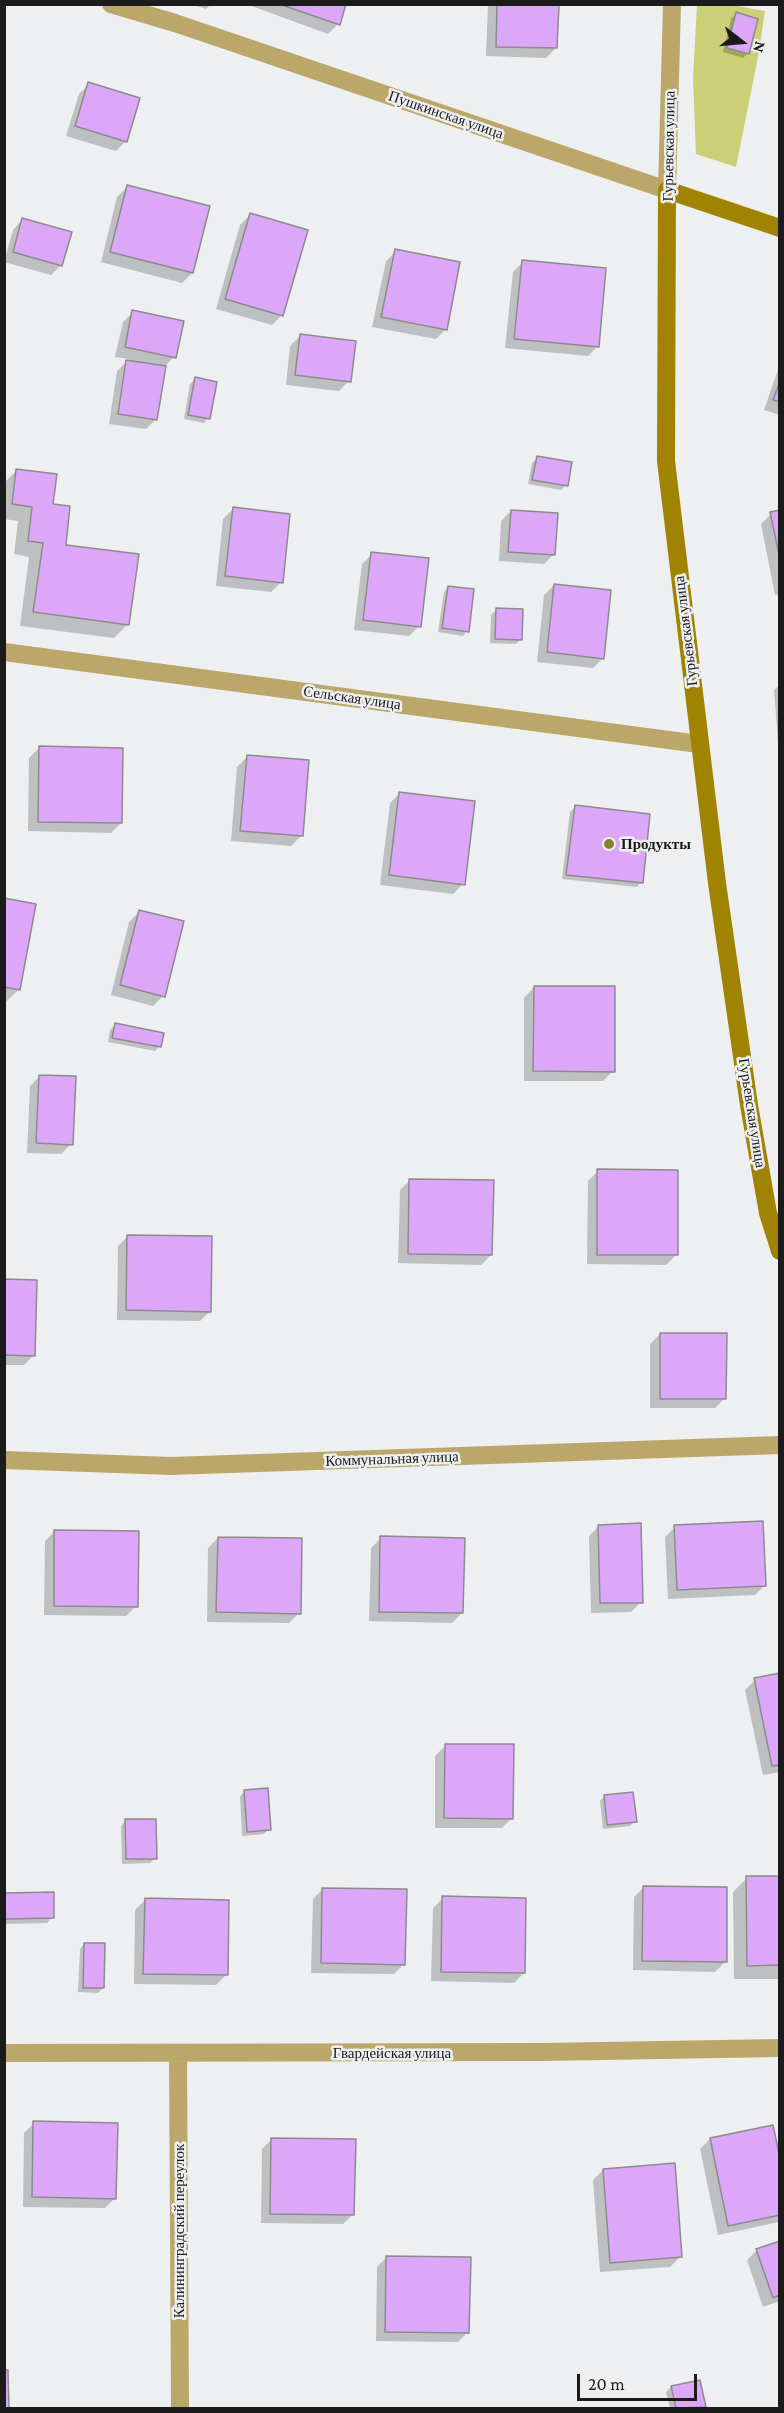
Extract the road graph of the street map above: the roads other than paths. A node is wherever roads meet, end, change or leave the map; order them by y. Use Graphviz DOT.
graph roads {
  1 [pos="111,4"];
  2 [pos="672,4"];
  3 [pos="667,190"];
  4 [pos="780,228"];
  5 [pos="4,651"];
  6 [pos="699,744"];
  7 [pos="780,1251"];
  8 [pos="780,1445"];
  9 [pos="4,1460"];
  10 [pos="780,2048"];
  11 [pos="178,2053"];
  12 [pos="4,2054"];
  13 [pos="180,2409"];
  1 -- 3 [label="street, Пушкинская улица"];
  2 -- 3 [label="street, Гурьевская улица"];
  3 -- 4 [label="street, Пушкинская улица"];
  3 -- 6 [label="street, Гурьевская улица"];
  5 -- 6 [label="street, Сельская улица"];
  6 -- 7 [label="street, Гурьевская улица"];
  8 -- 9 [label="street, Коммунальная улица"];
  10 -- 11 [label="street, Гвардейская улица"];
  11 -- 12 [label="street, Гвардейская улица"];
  11 -- 13 [label="street, Калининградский переулок"];
}
